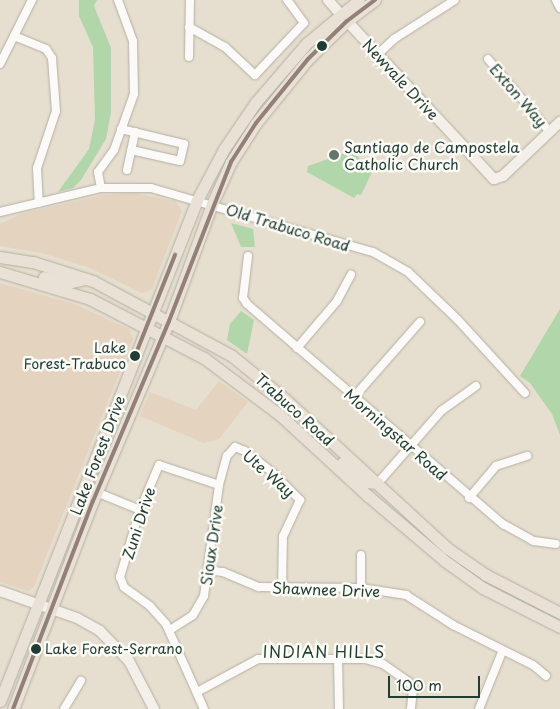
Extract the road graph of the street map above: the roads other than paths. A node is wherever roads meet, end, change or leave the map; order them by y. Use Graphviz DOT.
graph roads {
  1 [pos="32,0"];
  2 [pos="118,0"];
  3 [pos="190,0"];
  4 [pos="287,0"];
  5 [pos="328,0"];
  6 [pos="359,0"];
  7 [pos="375,0"];
  8 [pos="455,0"];
  9 [pos="556,0"];
  10 [pos="560,8"];
  11 [pos="344,17"];
  12 [pos="189,27"];
  13 [pos="14,36"];
  14 [pos="378,54"];
  15 [pos="189,58"];
  16 [pos="488,59"];
  17 [pos="0,64"];
  18 [pos="560,122"];
  19 [pos="121,129"];
  20 [pos="135,132"];
  21 [pos="550,132"];
  22 [pos="132,150"];
  23 [pos="127,170"];
  24 [pos="101,188"];
  25 [pos="197,200"];
  26 [pos="39,203"];
  27 [pos="212,204"];
  28 [pos="0,212"];
  29 [pos="248,256"];
  30 [pos="0,257"];
  31 [pos="22,260"];
  32 [pos="0,268"];
  33 [pos="0,272"];
  34 [pos="351,275"];
  35 [pos="17,276"];
  36 [pos="87,279"];
  37 [pos="152,312"];
  38 [pos="169,321"];
  39 [pos="420,322"];
  40 [pos="146,327"];
  41 [pos="162,336"];
  42 [pos="297,348"];
  43 [pos="476,386"];
  44 [pos="525,393"];
  45 [pos="354,397"];
  46 [pos="410,446"];
  47 [pos="235,447"];
  48 [pos="324,456"];
  49 [pos="527,456"];
  50 [pos="378,483"];
  51 [pos="220,485"];
  52 [pos="84,487"];
  53 [pos="97,492"];
  54 [pos="469,498"];
  55 [pos="140,510"];
  56 [pos="556,544"];
  57 [pos="361,555"];
  58 [pos="208,570"];
  59 [pos="282,588"];
  60 [pos="361,588"];
  61 [pos="0,591"];
  62 [pos="38,605"];
  63 [pos="52,610"];
  64 [pos="560,612"];
  65 [pos="560,627"];
  66 [pos="170,630"];
  67 [pos="502,652"];
  68 [pos="338,658"];
  69 [pos="546,676"];
  70 [pos="81,681"];
  71 [pos="197,692"];
  72 [pos="0,701"];
  73 [pos="13,709"];
  74 [pos="64,709"];
  75 [pos="154,709"];
  76 [pos="204,709"];
  77 [pos="339,709"];
  78 [pos="411,709"];
  79 [pos="480,709"];
  1 -- 13 [label="street"];
  2 -- 19 [label="street"];
  3 -- 12 [label="street"];
  4 -- 12 [label="street"];
  5 -- 11 [label="street, Newvale Drive"];
  6 -- 11 [label="main road, Lake Forest Drive"];
  7 -- 11 [label="main road, Lake Forest Drive"];
  8 -- 14 [label="street"];
  9 -- 10 [label="street"];
  11 -- 14 [label="street, Newvale Drive"];
  11 -- 25 [label="main road, Lake Forest Drive"];
  11 -- 27 [label="main road, Lake Forest Drive"];
  12 -- 15 [label="street"];
  13 -- 17 [label="street"];
  13 -- 26 [label="street"];
  14 -- 21 [label="street, Newvale Drive"];
  16 -- 21 [label="street, Exton Way"];
  18 -- 21 [label="street"];
  19 -- 20 [label="street"];
  19 -- 24 [label="street"];
  20 -- 22 [label="street"];
  20 -- 22 [label="street"];
  22 -- 23 [label="street"];
  24 -- 25 [label="street, Old Trabuco Road"];
  24 -- 26 [label="street, Old Trabuco Road"];
  25 -- 27 [label="street, Old Trabuco Road"];
  25 -- 37 [label="main road, Lake Forest Drive"];
  26 -- 28 [label="street, Old Trabuco Road"];
  27 -- 38 [label="main road, Lake Forest Drive"];
  27 -- 44 [label="street, Old Trabuco Road"];
  29 -- 42 [label="street, Morningstar Road"];
  30 -- 31 [label="main road, Trabuco Road"];
  31 -- 32 [label="main road"];
  31 -- 36 [label="main road, Trabuco Road"];
  33 -- 35 [label="main road, Trabuco Road"];
  34 -- 42 [label="street"];
  35 -- 36 [label="main road"];
  35 -- 40 [label="main road, Trabuco Road"];
  36 -- 37 [label="main road, Trabuco Road"];
  37 -- 38 [label="main road, Trabuco Road"];
  37 -- 40 [label="main road, Lake Forest Drive"];
  38 -- 41 [label="main road, Lake Forest Drive"];
  38 -- 50 [label="main road, Trabuco Road"];
  39 -- 45 [label="street"];
  40 -- 41 [label="main road, Trabuco Road"];
  40 -- 52 [label="main road, Lake Forest Drive"];
  41 -- 48 [label="main road, Trabuco Road"];
  41 -- 53 [label="main road, Lake Forest Drive"];
  42 -- 45 [label="street, Morningstar Road"];
  43 -- 46 [label="street"];
  45 -- 46 [label="street, Morningstar Road"];
  46 -- 50 [label="street"];
  46 -- 54 [label="street, Morningstar Road"];
  47 -- 51 [label="street, Sioux Drive"];
  47 -- 59 [label="street, Ute Way"];
  48 -- 50 [label="main road"];
  48 -- 65 [label="main road, Trabuco Road"];
  49 -- 54 [label="street"];
  50 -- 64 [label="main road, Trabuco Road"];
  51 -- 55 [label="street, Zuni Drive"];
  51 -- 58 [label="street, Sioux Drive"];
  52 -- 53 [label="street"];
  52 -- 62 [label="main road, Lake Forest Drive"];
  53 -- 55 [label="street"];
  53 -- 63 [label="main road, Lake Forest Drive"];
  54 -- 56 [label="street, Morningstar Road"];
  55 -- 66 [label="street, Zuni Drive"];
  57 -- 60 [label="street"];
  58 -- 59 [label="street, Shawnee Drive"];
  58 -- 66 [label="street, Sioux Drive"];
  59 -- 60 [label="street, Shawnee Drive"];
  60 -- 67 [label="street, Shawnee Drive"];
  61 -- 62 [label="street"];
  62 -- 63 [label="street"];
  62 -- 72 [label="main road, Lake Forest Drive"];
  63 -- 73 [label="main road, Lake Forest Drive"];
  63 -- 75 [label="street"];
  66 -- 71 [label="street"];
  67 -- 69 [label="street, Shawnee Drive"];
  67 -- 79 [label="street"];
  68 -- 71 [label="street"];
  68 -- 77 [label="street"];
  68 -- 78 [label="street"];
  70 -- 74 [label="street"];
  71 -- 76 [label="street"];
}
